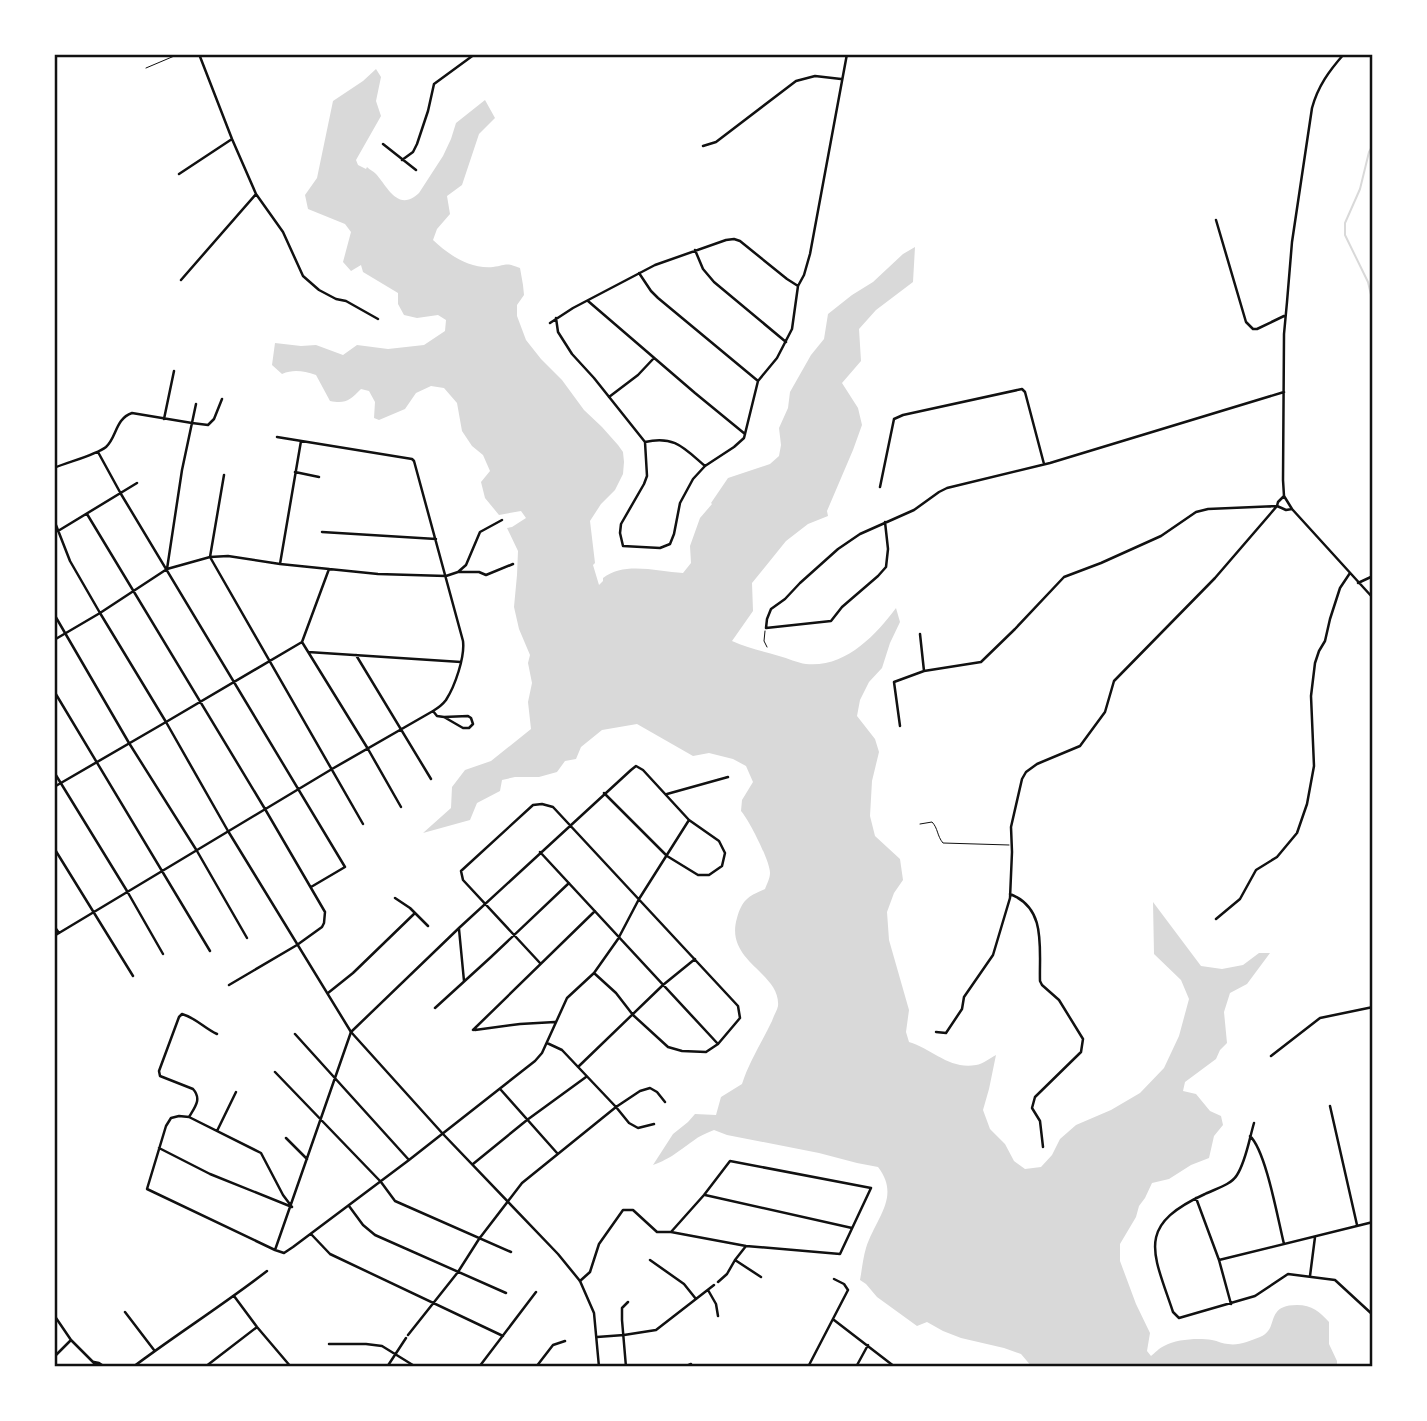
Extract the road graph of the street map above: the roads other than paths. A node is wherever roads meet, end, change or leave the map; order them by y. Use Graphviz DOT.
graph roads {
  1 [pos="179,54"];
  2 [pos="199,54"];
  3 [pos="475,54"];
  4 [pos="847,54"];
  5 [pos="1344,54"];
  6 [pos="146,68"];
  7 [pos="843,79"];
  8 [pos="232,139"];
  9 [pos="383,144"];
  10 [pos="702,146"];
  11 [pos="402,160"];
  12 [pos="416,170"];
  13 [pos="179,174"];
  14 [pos="256,194"];
  15 [pos="1216,220"];
  16 [pos="695,250"];
  17 [pos="639,273"];
  18 [pos="181,279"];
  19 [pos="798,286"];
  20 [pos="588,301"];
  21 [pos="1286,316"];
  22 [pos="556,318"];
  23 [pos="378,319"];
  24 [pos="550,323"];
  25 [pos="786,342"];
  26 [pos="653,358"];
  27 [pos="174,371"];
  28 [pos="758,382"];
  29 [pos="1284,392"];
  30 [pos="609,397"];
  31 [pos="222,399"];
  32 [pos="196,404"];
  33 [pos="164,419"];
  34 [pos="192,423"];
  35 [pos="745,435"];
  36 [pos="277,437"];
  37 [pos="301,441"];
  38 [pos="645,442"];
  39 [pos="99,452"];
  40 [pos="1044,464"];
  41 [pos="705,466"];
  42 [pos="54,468"];
  43 [pos="295,472"];
  44 [pos="224,475"];
  45 [pos="319,477"];
  46 [pos="137,484"];
  47 [pos="880,487"];
  48 [pos="121,494"];
  49 [pos="1284,496"];
  50 [pos="1277,506"];
  51 [pos="1292,509"];
  52 [pos="87,514"];
  53 [pos="54,520"];
  54 [pos="502,520"];
  55 [pos="885,522"];
  56 [pos="58,531"];
  57 [pos="322,532"];
  58 [pos="436,539"];
  59 [pos="210,557"];
  60 [pos="280,564"];
  61 [pos="513,565"];
  62 [pos="167,569"];
  63 [pos="328,569"];
  64 [pos="458,572"];
  65 [pos="1350,573"];
  66 [pos="446,576"];
  67 [pos="1373,576"];
  68 [pos="1358,583"];
  69 [pos="134,592"];
  70 [pos="1373,598"];
  71 [pos="100,613"];
  72 [pos="54,614"];
  73 [pos="766,628"];
  74 [pos="66,633"];
  75 [pos="920,634"];
  76 [pos="54,640"];
  77 [pos="302,642"];
  78 [pos="767,647"];
  79 [pos="308,652"];
  80 [pos="356,655"];
  81 [pos="269,661"];
  82 [pos="461,662"];
  83 [pos="924,671"];
  84 [pos="234,682"];
  85 [pos="54,691"];
  86 [pos="200,702"];
  87 [pos="433,711"];
  88 [pos="444,717"];
  89 [pos="166,722"];
  90 [pos="900,726"];
  91 [pos="402,729"];
  92 [pos="129,743"];
  93 [pos="368,749"];
  94 [pos="97,763"];
  95 [pos="332,769"];
  96 [pos="54,772"];
  97 [pos="728,777"];
  98 [pos="430,779"];
  99 [pos="61,783"];
  100 [pos="54,787"];
  101 [pos="299,789"];
  102 [pos="604,793"];
  103 [pos="666,795"];
  104 [pos="401,807"];
  105 [pos="265,809"];
  106 [pos="689,820"];
  107 [pos="363,824"];
  108 [pos="920,824"];
  109 [pos="569,825"];
  110 [pos="228,831"];
  111 [pos="1012,845"];
  112 [pos="54,848"];
  113 [pos="197,851"];
  114 [pos="540,852"];
  115 [pos="667,856"];
  116 [pos="163,872"];
  117 [pos="569,883"];
  118 [pos="311,887"];
  119 [pos="127,891"];
  120 [pos="1010,894"];
  121 [pos="394,898"];
  122 [pos="639,899"];
  123 [pos="485,904"];
  124 [pos="595,911"];
  125 [pos="93,913"];
  126 [pos="415,913"];
  127 [pos="1216,919"];
  128 [pos="54,926"];
  129 [pos="428,926"];
  130 [pos="459,928"];
  131 [pos="59,933"];
  132 [pos="515,934"];
  133 [pos="54,936"];
  134 [pos="619,937"];
  135 [pos="247,938"];
  136 [pos="297,945"];
  137 [pos="210,951"];
  138 [pos="163,954"];
  139 [pos="695,959"];
  140 [pos="540,963"];
  141 [pos="594,973"];
  142 [pos="133,976"];
  143 [pos="464,981"];
  144 [pos="229,985"];
  145 [pos="663,985"];
  146 [pos="328,993"];
  147 [pos="1373,1007"];
  148 [pos="435,1008"];
  149 [pos="633,1015"];
  150 [pos="555,1022"];
  151 [pos="351,1032"];
  152 [pos="936,1032"];
  153 [pos="217,1034"];
  154 [pos="295,1034"];
  155 [pos="546,1044"];
  156 [pos="718,1044"];
  157 [pos="1271,1056"];
  158 [pos="578,1067"];
  159 [pos="275,1072"];
  160 [pos="586,1077"];
  161 [pos="335,1079"];
  162 [pos="500,1089"];
  163 [pos="236,1092"];
  164 [pos="665,1102"];
  165 [pos="1329,1106"];
  166 [pos="616,1107"];
  167 [pos="189,1117"];
  168 [pos="321,1119"];
  169 [pos="527,1120"];
  170 [pos="654,1124"];
  171 [pos="1254,1124"];
  172 [pos="217,1131"];
  173 [pos="443,1133"];
  174 [pos="1250,1136"];
  175 [pos="286,1138"];
  176 [pos="1043,1147"];
  177 [pos="159,1148"];
  178 [pos="557,1153"];
  179 [pos="307,1159"];
  180 [pos="409,1160"];
  181 [pos="473,1164"];
  182 [pos="381,1182"];
  183 [pos="704,1195"];
  184 [pos="1196,1198"];
  185 [pos="508,1201"];
  186 [pos="349,1206"];
  187 [pos="292,1207"];
  188 [pos="1373,1222"];
  189 [pos="1358,1226"];
  190 [pos="852,1228"];
  191 [pos="671,1232"];
  192 [pos="311,1234"];
  193 [pos="1315,1237"];
  194 [pos="479,1239"];
  195 [pos="1284,1244"];
  196 [pos="747,1246"];
  197 [pos="275,1250"];
  198 [pos="511,1252"];
  199 [pos="650,1260"];
  200 [pos="735,1260"];
  201 [pos="1219,1260"];
  202 [pos="267,1271"];
  203 [pos="458,1272"];
  204 [pos="1310,1276"];
  205 [pos="761,1277"];
  206 [pos="834,1279"];
  207 [pos="580,1281"];
  208 [pos="718,1282"];
  209 [pos="714,1285"];
  210 [pos="708,1290"];
  211 [pos="536,1292"];
  212 [pos="506,1293"];
  213 [pos="234,1296"];
  214 [pos="696,1299"];
  215 [pos="628,1302"];
  216 [pos="432,1303"];
  217 [pos="1231,1304"];
  218 [pos="125,1312"];
  219 [pos="54,1315"];
  220 [pos="1373,1315"];
  221 [pos="719,1316"];
  222 [pos="833,1319"];
  223 [pos="257,1327"];
  224 [pos="624,1335"];
  225 [pos="503,1336"];
  226 [pos="597,1337"];
  227 [pos="71,1340"];
  228 [pos="565,1341"];
  229 [pos="329,1344"];
  230 [pos="868,1345"];
  231 [pos="154,1350"];
  232 [pos="395,1354"];
  233 [pos="54,1357"];
  234 [pos="94,1362"];
  235 [pos="691,1364"];
  236 [pos="290,1366"];
  237 [pos="98,1367"];
  238 [pos="105,1367"];
  239 [pos="133,1367"];
  240 [pos="205,1367"];
  241 [pos="387,1367"];
  242 [pos="416,1367"];
  243 [pos="479,1367"];
  244 [pos="536,1367"];
  245 [pos="599,1367"];
  246 [pos="626,1367"];
  247 [pos="684,1367"];
  248 [pos="808,1367"];
  249 [pos="856,1367"];
  250 [pos="895,1367"];
  1 -- 6 [label="lane"];
  2 -- 8 [label="street"];
  3 -- 11 [label="street"];
  4 -- 7 [label="street"];
  5 -- 21 [label="street"];
  7 -- 10 [label="street"];
  7 -- 19 [label="street"];
  8 -- 13 [label="street"];
  8 -- 14 [label="street"];
  9 -- 11 [label="street"];
  11 -- 12 [label="street"];
  14 -- 18 [label="street"];
  14 -- 23 [label="street"];
  15 -- 21 [label="street"];
  16 -- 17 [label="street"];
  16 -- 19 [label="street"];
  16 -- 25 [label="street"];
  17 -- 20 [label="street"];
  17 -- 28 [label="street"];
  19 -- 25 [label="street"];
  20 -- 22 [label="street"];
  20 -- 26 [label="street"];
  21 -- 29 [label="street"];
  22 -- 24 [label="street"];
  22 -- 30 [label="street"];
  25 -- 28 [label="street"];
  26 -- 30 [label="street"];
  26 -- 35 [label="street"];
  27 -- 33 [label="street"];
  28 -- 35 [label="street"];
  29 -- 40 [label="street"];
  29 -- 49 [label="street"];
  30 -- 38 [label="street"];
  31 -- 34 [label="street"];
  32 -- 34 [label="street"];
  33 -- 34 [label="street"];
  33 -- 39 [label="street"];
  34 -- 62 [label="street"];
  35 -- 41 [label="street"];
  36 -- 37 [label="street"];
  37 -- 43 [label="street"];
  37 -- 58 [label="street"];
  38 -- 41 [label="street"];
  38 -- 41 [label="street"];
  39 -- 42 [label="street"];
  39 -- 48 [label="street"];
  40 -- 47 [label="street"];
  40 -- 55 [label="street"];
  43 -- 45 [label="street"];
  43 -- 60 [label="street"];
  44 -- 59 [label="street"];
  46 -- 48 [label="street"];
  48 -- 52 [label="street"];
  48 -- 62 [label="street"];
  49 -- 50 [label="street"];
  49 -- 51 [label="street"];
  50 -- 51 [label="street"];
  50 -- 83 [label="street"];
  50 -- 111 [label="street"];
  51 -- 65 [label="street"];
  52 -- 56 [label="street"];
  52 -- 69 [label="street"];
  53 -- 56 [label="street"];
  54 -- 64 [label="street"];
  55 -- 73 [label="street"];
  55 -- 73 [label="street"];
  56 -- 71 [label="street"];
  57 -- 58 [label="street"];
  58 -- 66 [label="street"];
  59 -- 60 [label="street"];
  59 -- 62 [label="street"];
  59 -- 81 [label="street"];
  60 -- 63 [label="street"];
  61 -- 64 [label="street"];
  62 -- 69 [label="street"];
  62 -- 84 [label="street"];
  63 -- 66 [label="street"];
  63 -- 77 [label="street"];
  64 -- 66 [label="street"];
  65 -- 68 [label="street"];
  65 -- 127 [label="street"];
  66 -- 82 [label="street"];
  67 -- 68 [label="street"];
  68 -- 70 [label="street"];
  69 -- 71 [label="street"];
  69 -- 86 [label="street"];
  71 -- 74 [label="street"];
  71 -- 89 [label="street"];
  72 -- 74 [label="street"];
  73 -- 78 [label="lane"];
  74 -- 76 [label="street"];
  74 -- 92 [label="street"];
  75 -- 83 [label="street"];
  77 -- 79 [label="street"];
  77 -- 81 [label="street"];
  79 -- 80 [label="street"];
  79 -- 93 [label="street"];
  80 -- 82 [label="street"];
  80 -- 91 [label="street"];
  81 -- 84 [label="street"];
  81 -- 95 [label="street"];
  82 -- 87 [label="street"];
  83 -- 90 [label="street"];
  84 -- 86 [label="street"];
  84 -- 101 [label="street"];
  85 -- 94 [label="street"];
  86 -- 89 [label="street"];
  86 -- 105 [label="street"];
  87 -- 88 [label="street"];
  87 -- 91 [label="street"];
  88 -- 88 [label="street"];
  89 -- 92 [label="street"];
  89 -- 110 [label="street"];
  91 -- 93 [label="street"];
  91 -- 98 [label="street"];
  92 -- 94 [label="street"];
  92 -- 113 [label="street"];
  93 -- 95 [label="street"];
  93 -- 104 [label="street"];
  94 -- 99 [label="street"];
  94 -- 116 [label="street"];
  95 -- 101 [label="street"];
  95 -- 107 [label="street"];
  96 -- 99 [label="street"];
  97 -- 103 [label="street"];
  99 -- 100 [label="street"];
  99 -- 119 [label="street"];
  101 -- 105 [label="street"];
  101 -- 118 [label="street"];
  102 -- 103 [label="street"];
  102 -- 109 [label="street"];
  102 -- 115 [label="street"];
  103 -- 106 [label="street"];
  105 -- 110 [label="street"];
  105 -- 118 [label="street"];
  106 -- 115 [label="street"];
  106 -- 115 [label="street"];
  108 -- 111 [label="lane"];
  109 -- 114 [label="street"];
  109 -- 122 [label="street"];
  109 -- 123 [label="street"];
  110 -- 113 [label="street"];
  110 -- 136 [label="street"];
  111 -- 120 [label="street"];
  112 -- 125 [label="street"];
  113 -- 116 [label="street"];
  113 -- 135 [label="street"];
  114 -- 117 [label="street"];
  114 -- 123 [label="street"];
  115 -- 122 [label="street"];
  116 -- 119 [label="street"];
  116 -- 137 [label="street"];
  117 -- 124 [label="street"];
  117 -- 132 [label="street"];
  118 -- 136 [label="street"];
  119 -- 125 [label="street"];
  119 -- 138 [label="street"];
  120 -- 152 [label="street"];
  120 -- 176 [label="street"];
  121 -- 126 [label="street"];
  122 -- 134 [label="street"];
  122 -- 139 [label="street"];
  123 -- 130 [label="street"];
  123 -- 132 [label="street"];
  124 -- 134 [label="street"];
  124 -- 140 [label="street"];
  125 -- 131 [label="street"];
  125 -- 142 [label="street"];
  126 -- 129 [label="street"];
  126 -- 146 [label="street"];
  128 -- 131 [label="street"];
  130 -- 143 [label="street"];
  130 -- 151 [label="street"];
  131 -- 133 [label="street"];
  132 -- 140 [label="street"];
  132 -- 143 [label="street"];
  134 -- 141 [label="street"];
  134 -- 145 [label="street"];
  136 -- 144 [label="street"];
  136 -- 146 [label="street"];
  139 -- 145 [label="street"];
  139 -- 156 [label="street"];
  140 -- 150 [label="street"];
  141 -- 149 [label="street"];
  141 -- 150 [label="street"];
  143 -- 148 [label="street"];
  145 -- 149 [label="street"];
  145 -- 156 [label="street"];
  146 -- 151 [label="street"];
  147 -- 157 [label="street"];
  149 -- 156 [label="street"];
  149 -- 158 [label="street"];
  150 -- 155 [label="street"];
  151 -- 161 [label="street"];
  151 -- 173 [label="street"];
  153 -- 167 [label="street"];
  154 -- 161 [label="street"];
  155 -- 158 [label="street"];
  155 -- 162 [label="street"];
  158 -- 160 [label="street"];
  159 -- 168 [label="street"];
  160 -- 166 [label="street"];
  160 -- 169 [label="street"];
  161 -- 168 [label="street"];
  161 -- 180 [label="street"];
  162 -- 169 [label="street"];
  162 -- 173 [label="street"];
  163 -- 172 [label="street"];
  164 -- 166 [label="street"];
  165 -- 189 [label="street"];
  166 -- 170 [label="street"];
  166 -- 178 [label="street"];
  167 -- 172 [label="street"];
  167 -- 177 [label="street"];
  168 -- 179 [label="street"];
  168 -- 182 [label="street"];
  169 -- 178 [label="street"];
  169 -- 181 [label="street"];
  171 -- 174 [label="street"];
  172 -- 187 [label="street"];
  173 -- 180 [label="street"];
  173 -- 181 [label="street"];
  174 -- 184 [label="street"];
  174 -- 195 [label="street"];
  175 -- 179 [label="street"];
  177 -- 187 [label="street"];
  177 -- 197 [label="street"];
  178 -- 185 [label="street"];
  179 -- 187 [label="street"];
  180 -- 182 [label="street"];
  181 -- 185 [label="street"];
  182 -- 186 [label="street"];
  182 -- 194 [label="street"];
  183 -- 190 [label="street"];
  183 -- 190 [label="street"];
  183 -- 191 [label="street"];
  184 -- 201 [label="street"];
  184 -- 217 [label="street"];
  185 -- 194 [label="street"];
  185 -- 207 [label="street"];
  186 -- 192 [label="street"];
  186 -- 203 [label="street"];
  187 -- 197 [label="street"];
  188 -- 189 [label="street"];
  189 -- 193 [label="street"];
  190 -- 196 [label="street"];
  191 -- 196 [label="street"];
  191 -- 207 [label="street"];
  192 -- 197 [label="street"];
  192 -- 216 [label="street"];
  193 -- 195 [label="street"];
  193 -- 204 [label="street"];
  194 -- 198 [label="street"];
  194 -- 203 [label="street"];
  195 -- 201 [label="street"];
  196 -- 200 [label="street"];
  199 -- 214 [label="street"];
  200 -- 205 [label="street"];
  200 -- 208 [label="street"];
  201 -- 217 [label="street"];
  202 -- 213 [label="street"];
  203 -- 212 [label="street"];
  203 -- 216 [label="street"];
  204 -- 217 [label="street"];
  204 -- 220 [label="street"];
  206 -- 222 [label="street"];
  207 -- 226 [label="street"];
  209 -- 210 [label="street"];
  210 -- 214 [label="street"];
  210 -- 221 [label="street"];
  211 -- 225 [label="street"];
  213 -- 223 [label="street"];
  213 -- 231 [label="street"];
  214 -- 224 [label="street"];
  215 -- 224 [label="street"];
  216 -- 225 [label="street"];
  216 -- 232 [label="street"];
  218 -- 231 [label="street"];
  219 -- 227 [label="street"];
  222 -- 230 [label="street"];
  222 -- 248 [label="street"];
  223 -- 236 [label="street"];
  223 -- 240 [label="street"];
  224 -- 226 [label="street"];
  224 -- 246 [label="street"];
  225 -- 243 [label="street"];
  226 -- 245 [label="street"];
  227 -- 233 [label="street"];
  227 -- 234 [label="street"];
  228 -- 244 [label="street"];
  229 -- 232 [label="street"];
  230 -- 249 [label="street"];
  230 -- 250 [label="street"];
  231 -- 239 [label="street"];
  232 -- 241 [label="street"];
  232 -- 242 [label="street"];
  234 -- 237 [label="street"];
  234 -- 238 [label="street"];
  235 -- 247 [label="street"];
}
